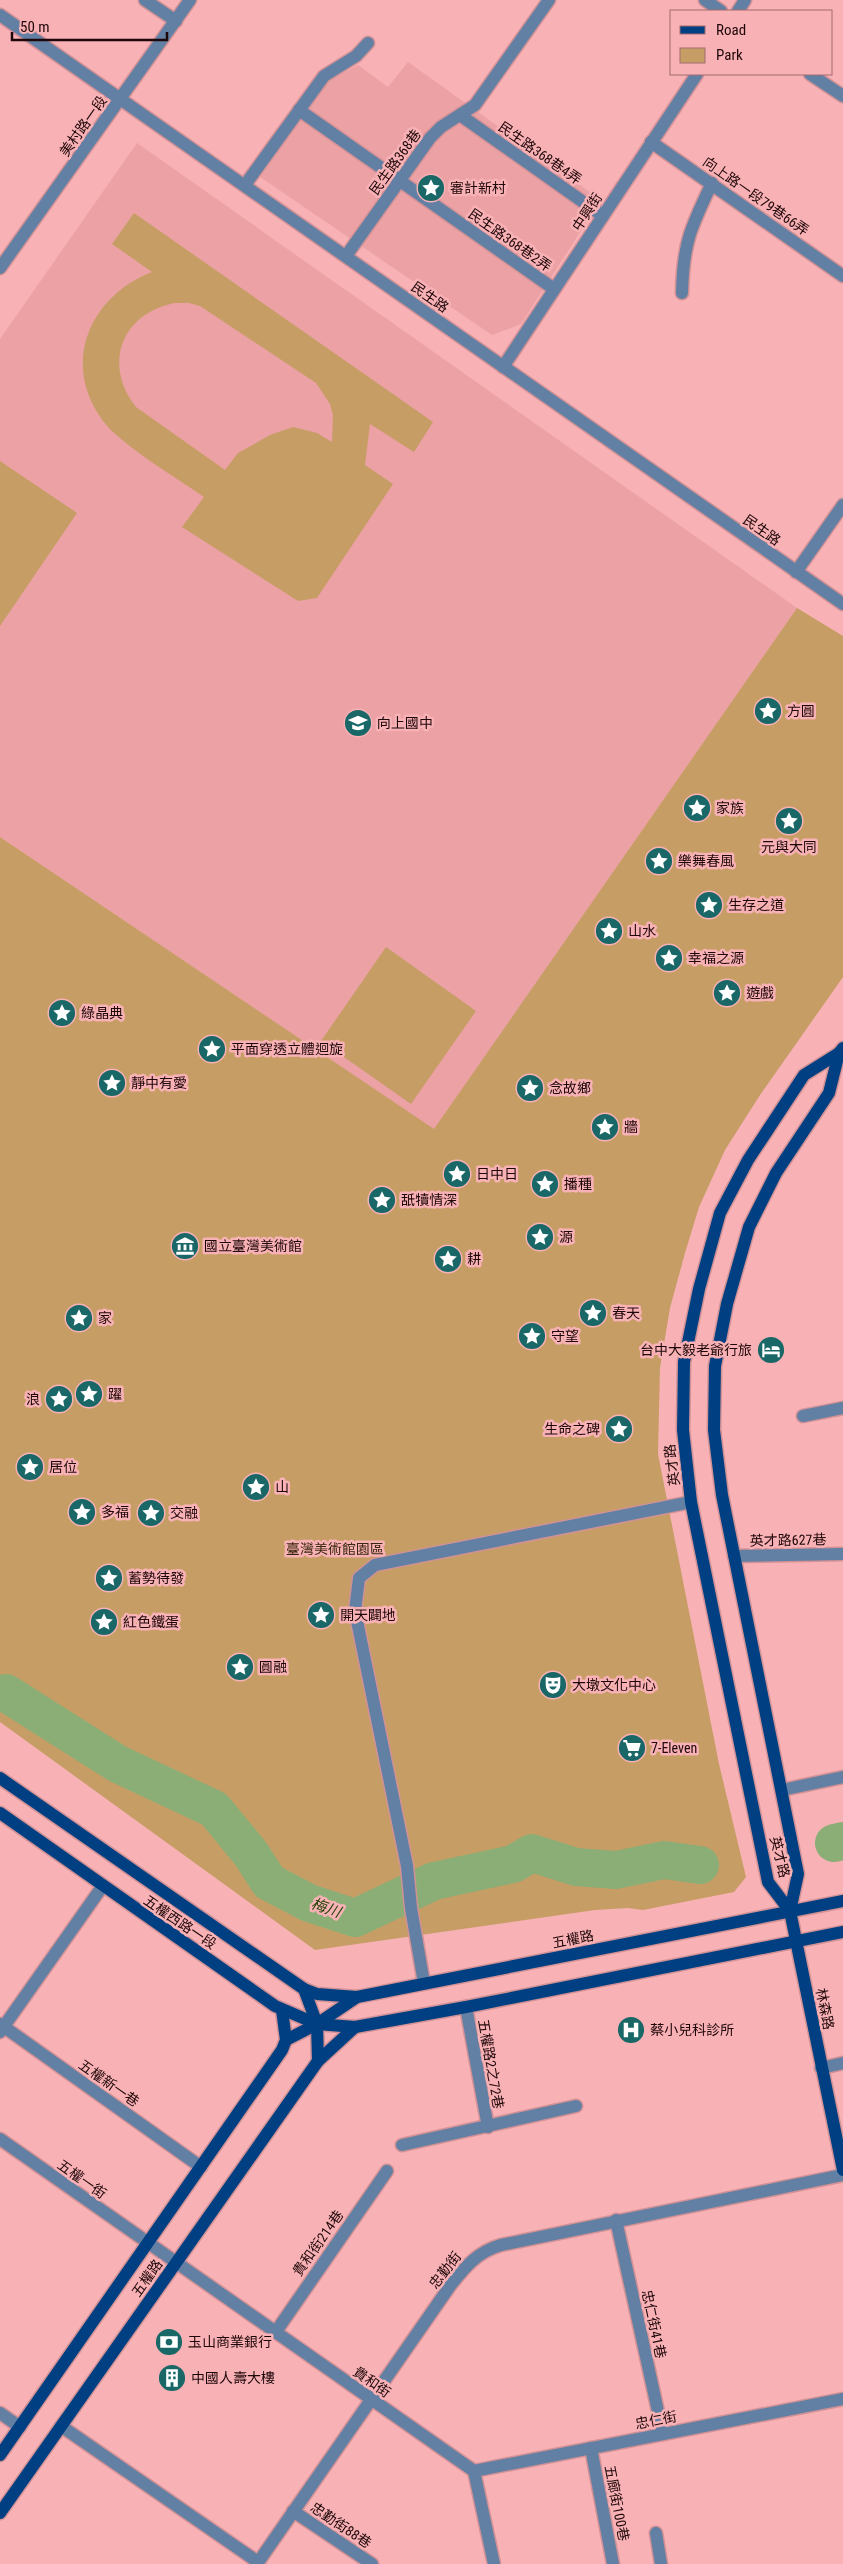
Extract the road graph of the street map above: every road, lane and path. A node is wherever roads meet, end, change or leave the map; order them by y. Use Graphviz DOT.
graph roads {
  1 [pos="145,0"];
  2 [pos="190,0"];
  3 [pos="549,0"];
  4 [pos="705,0"];
  5 [pos="720,10"];
  6 [pos="0,15"];
  7 [pos="176,21"];
  8 [pos="368,43"];
  9 [pos="695,75"];
  10 [pos="812,75"];
  11 [pos="843,96"];
  12 [pos="121,98"];
  13 [pos="299,110"];
  14 [pos="460,115"];
  15 [pos="651,142"];
  16 [pos="400,181"];
  17 [pos="712,183"];
  18 [pos="245,185"];
  19 [pos="603,216"];
  20 [pos="346,256"];
  21 [pos="0,268"];
  22 [pos="843,276"];
  23 [pos="554,289"];
  24 [pos="682,293"];
  25 [pos="503,367"];
  26 [pos="843,505"];
  27 [pos="796,572"];
  28 [pos="843,604"];
  29 [pos="842,1053"];
  30 [pos="843,1408"];
  31 [pos="803,1416"];
  32 [pos="692,1502"];
  33 [pos="843,1554"];
  34 [pos="734,1556"];
  35 [pos="843,1777"];
  36 [pos="0,1778"];
  37 [pos="782,1790"];
  38 [pos="0,1814"];
  39 [pos="102,1887"];
  40 [pos="843,1901"];
  41 [pos="790,1911"];
  42 [pos="843,1932"];
  43 [pos="797,1941"];
  44 [pos="424,1984"];
  45 [pos="304,1989"];
  46 [pos="356,1997"];
  47 [pos="466,2007"];
  48 [pos="282,2010"];
  49 [pos="317,2024"];
  50 [pos="1,2027"];
  51 [pos="354,2027"];
  52 [pos="286,2040"];
  53 [pos="318,2061"];
  54 [pos="843,2063"];
  55 [pos="821,2068"];
  56 [pos="576,2106"];
  57 [pos="488,2126"];
  58 [pos="0,2139"];
  59 [pos="402,2145"];
  60 [pos="201,2167"];
  61 [pos="843,2170"];
  62 [pos="386,2171"];
  63 [pos="843,2175"];
  64 [pos="616,2220"];
  65 [pos="148,2243"];
  66 [pos="176,2263"];
  67 [pos="274,2333"];
  68 [pos="843,2398"];
  69 [pos="371,2399"];
  70 [pos="0,2413"];
  71 [pos="61,2426"];
  72 [pos="20,2427"];
  73 [pos="663,2434"];
  74 [pos="591,2448"];
  75 [pos="0,2456"];
  76 [pos="474,2471"];
  77 [pos="293,2510"];
  78 [pos="0,2513"];
  79 [pos="656,2533"];
  80 [pos="258,2563"];
  81 [pos="372,2564"];
  82 [pos="494,2564"];
  83 [pos="613,2564"];
  84 [pos="661,2564"];
  1 -- 7 [label="street"];
  2 -- 7 [label="street, 美村路一段"];
  3 -- 14 [label="street, 民生路368巷"];
  4 -- 5 [label="street"];
  6 -- 12 [label="street, 民生路"];
  7 -- 12 [label="street, 美村路一段"];
  8 -- 13 [label="street"];
  9 -- 15 [label="street, 中興街"];
  10 -- 11 [label="street"];
  12 -- 18 [label="street, 民生路"];
  12 -- 21 [label="street, 美村路一段"];
  13 -- 16 [label="street, 民生路368巷2弄"];
  13 -- 18 [label="street"];
  14 -- 16 [label="street, 民生路368巷"];
  14 -- 19 [label="street, 民生路368巷4弄"];
  15 -- 17 [label="street, 向上路一段79巷66弄"];
  15 -- 19 [label="street, 中興街"];
  16 -- 20 [label="street, 民生路368巷"];
  16 -- 23 [label="street, 民生路368巷2弄"];
  17 -- 22 [label="street, 向上路一段79巷66弄"];
  17 -- 24 [label="street"];
  18 -- 20 [label="street, 民生路"];
  19 -- 23 [label="street, 中興街"];
  20 -- 25 [label="street, 民生路"];
  23 -- 25 [label="street, 中興街"];
  25 -- 27 [label="street, 民生路"];
  26 -- 27 [label="street"];
  27 -- 28 [label="street, 民生路"];
  29 -- 32 [label="main road, 英才路"];
  29 -- 34 [label="main road, 英才路"];
  30 -- 31 [label="street"];
  32 -- 41 [label="main road, 英才路"];
  32 -- 44 [label="street"];
  33 -- 34 [label="street, 英才路627巷"];
  34 -- 37 [label="main road, 英才路"];
  35 -- 37 [label="street"];
  36 -- 45 [label="main road, 五權西路一段"];
  37 -- 41 [label="main road, 英才路"];
  38 -- 39 [label="main road, 五權西路一段"];
  39 -- 48 [label="main road, 五權西路一段"];
  39 -- 50 [label="street"];
  40 -- 41 [label="main road, 五權路"];
  41 -- 43 [label="main road, 林森路"];
  41 -- 44 [label="main road, 五權路"];
  42 -- 43 [label="main road"];
  43 -- 47 [label="main road"];
  43 -- 55 [label="main road, 林森路"];
  44 -- 46 [label="main road, 五權路"];
  45 -- 46 [label="main road, 五權西路一段"];
  45 -- 49 [label="main road"];
  46 -- 49 [label="main road, 五權路"];
  47 -- 51 [label="main road"];
  47 -- 57 [label="street, 五權路2之72巷"];
  48 -- 49 [label="main road, 五權西路一段"];
  48 -- 52 [label="main road"];
  49 -- 51 [label="main road"];
  49 -- 52 [label="main road, 五權路"];
  49 -- 53 [label="main road"];
  50 -- 60 [label="street, 五權新一巷"];
  51 -- 53 [label="main road, 五權路"];
  52 -- 60 [label="main road, 五權路"];
  53 -- 66 [label="main road, 五權路"];
  54 -- 55 [label="street"];
  55 -- 61 [label="main road, 林森路"];
  56 -- 57 [label="street, 五權路2之72巷"];
  57 -- 59 [label="street, 五權路2之72巷"];
  58 -- 65 [label="street, 五權一街"];
  60 -- 65 [label="main road, 五權路"];
  62 -- 67 [label="street, 貴和街214巷"];
  63 -- 64 [label="street, 忠勤街"];
  64 -- 69 [label="street, 忠勤街"];
  64 -- 73 [label="street, 忠仁街41巷"];
  65 -- 66 [label="street, 五權一街"];
  65 -- 72 [label="main road, 五權路"];
  66 -- 67 [label="street, 貴和街"];
  66 -- 71 [label="main road, 五權路"];
  67 -- 69 [label="street, 貴和街"];
  68 -- 73 [label="street, 忠仁街"];
  69 -- 76 [label="street, 貴和街"];
  69 -- 77 [label="street, 忠勤街"];
  70 -- 72 [label="street"];
  71 -- 78 [label="main road, 五權路"];
  71 -- 80 [label="street"];
  72 -- 75 [label="main road, 五權路"];
  73 -- 74 [label="street, 忠仁街"];
  74 -- 76 [label="street, 忠仁街"];
  74 -- 83 [label="street, 五廊街100巷"];
  76 -- 82 [label="street"];
  77 -- 80 [label="street, 忠勤街"];
  77 -- 81 [label="street, 忠勤街88巷"];
  79 -- 84 [label="street"];
}
